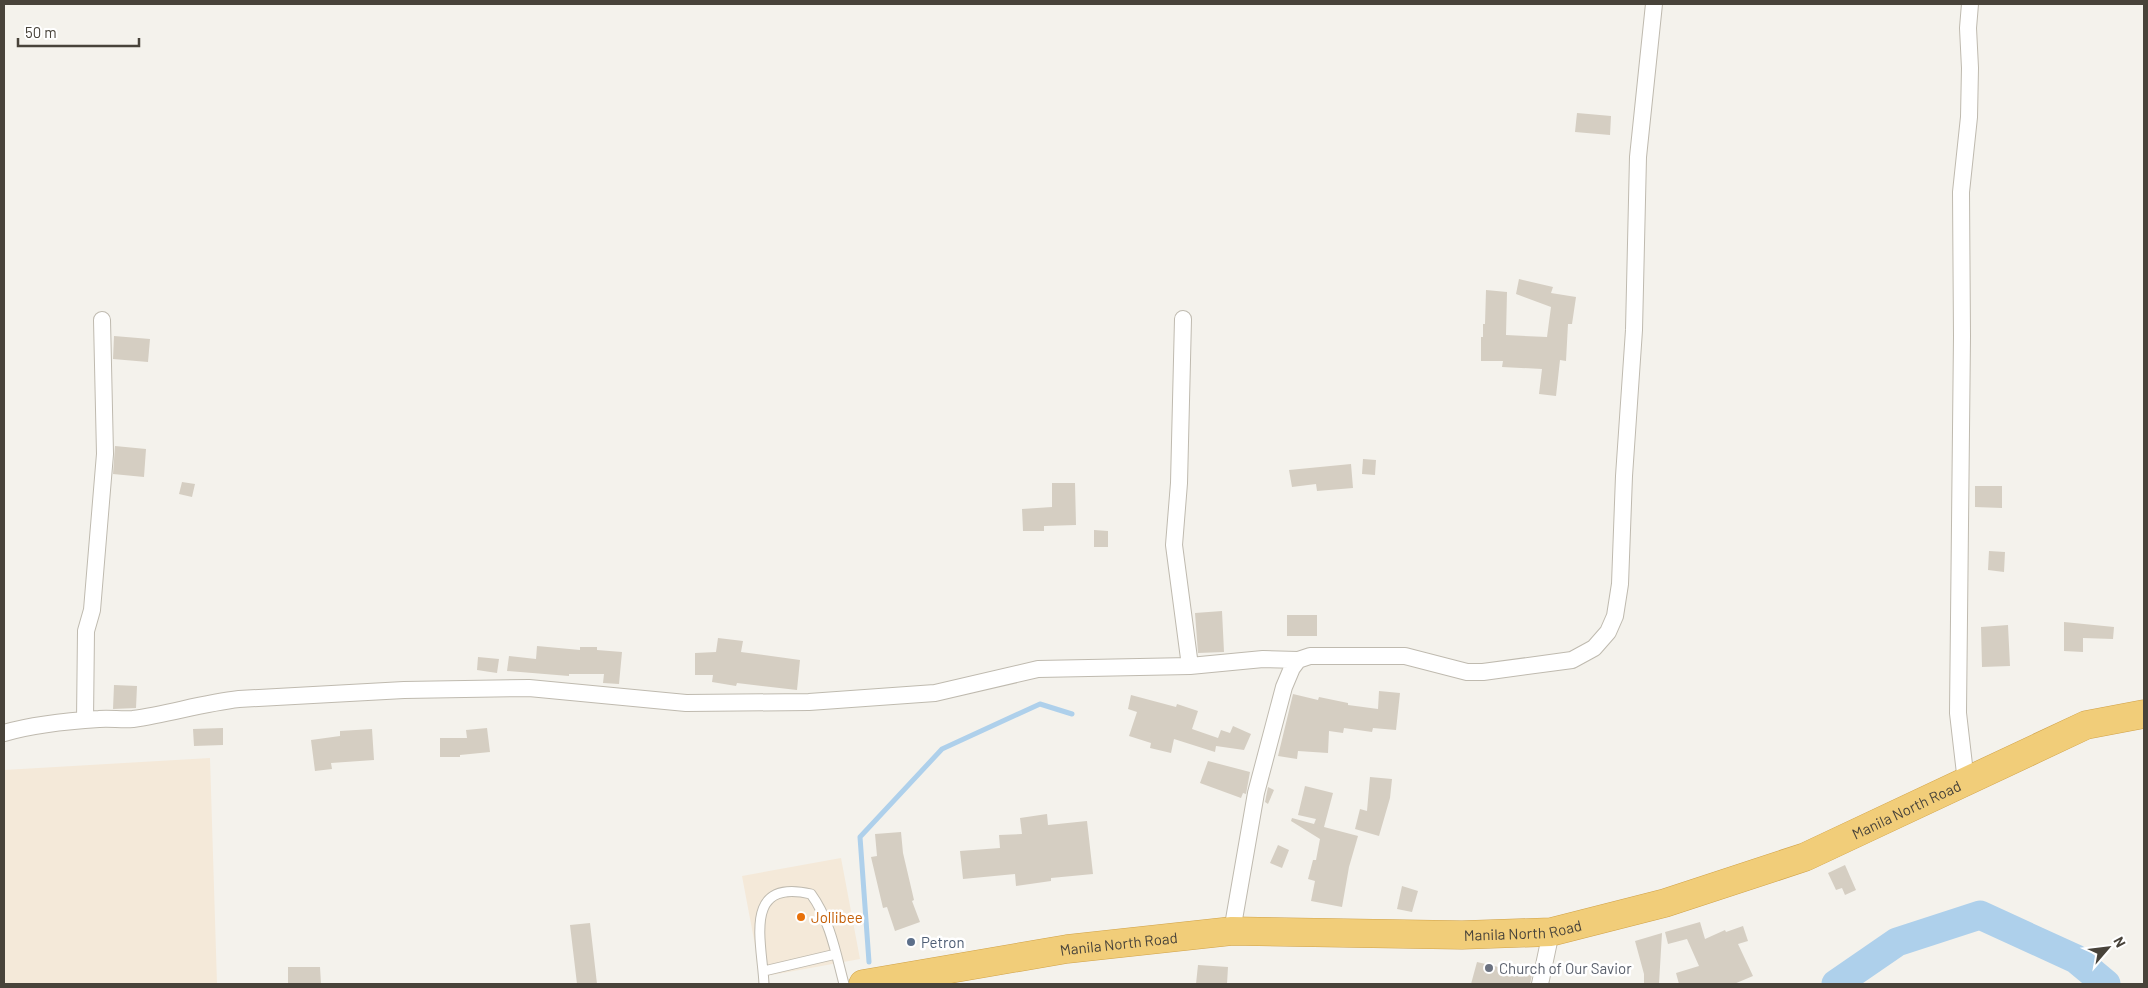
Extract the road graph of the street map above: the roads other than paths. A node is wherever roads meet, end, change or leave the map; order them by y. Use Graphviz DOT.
graph roads {
  1 [pos="1654,4"];
  2 [pos="1970,4"];
  3 [pos="1183,319"];
  4 [pos="102,320"];
  5 [pos="1298,660"];
  6 [pos="1190,666"];
  7 [pos="2144,714"];
  8 [pos="85,720"];
  9 [pos="4,733"];
  10 [pos="1966,782"];
  11 [pos="1232,931"];
  12 [pos="1551,932"];
  13 [pos="836,954"];
  14 [pos="764,971"];
  15 [pos="764,984"];
  16 [pos="844,984"];
  17 [pos="863,984"];
  18 [pos="1540,984"];
  1 -- 5 [label="street"];
  2 -- 10 [label="street"];
  3 -- 6 [label="street"];
  4 -- 8 [label="street"];
  5 -- 6 [label="street"];
  5 -- 11 [label="street"];
  6 -- 8 [label="street"];
  7 -- 10 [label="highway, Manila North Road"];
  8 -- 9 [label="street"];
  10 -- 12 [label="highway, Manila North Road"];
  11 -- 12 [label="highway, Manila North Road"];
  11 -- 17 [label="highway, Manila North Road"];
  12 -- 18 [label="street"];
  13 -- 14 [label="lane"];
  13 -- 14 [label="lane"];
  13 -- 16 [label="lane"];
  14 -- 15 [label="lane"];
}
